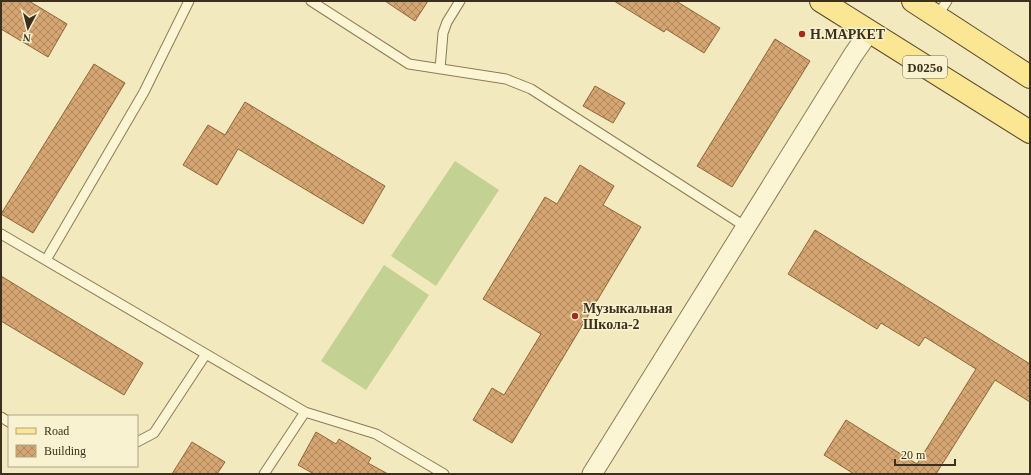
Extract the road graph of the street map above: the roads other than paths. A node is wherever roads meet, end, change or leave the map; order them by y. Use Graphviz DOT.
graph roads {
  1 [pos="189,1"];
  2 [pos="311,1"];
  3 [pos="460,1"];
  4 [pos="821,1"];
  5 [pos="913,1"];
  6 [pos="942,8"];
  7 [pos="869,32"];
  8 [pos="440,69"];
  9 [pos="1030,77"];
  10 [pos="1030,132"];
  11 [pos="746,227"];
  12 [pos="1,234"];
  13 [pos="46,260"];
  14 [pos="206,354"];
  15 [pos="305,412"];
  16 [pos="138,441"];
  17 [pos="264,474"];
  18 [pos="444,474"];
  19 [pos="592,474"];
  1 -- 13 [label="lane"];
  2 -- 8 [label="lane"];
  3 -- 8 [label="lane"];
  4 -- 7 [label="main road, D025o"];
  5 -- 6 [label="main road"];
  6 -- 9 [label="main road"];
  7 -- 10 [label="main road, D025o"];
  7 -- 11 [label="street"];
  8 -- 11 [label="lane"];
  11 -- 19 [label="street"];
  12 -- 13 [label="lane"];
  13 -- 14 [label="lane"];
  14 -- 15 [label="lane"];
  14 -- 16 [label="lane"];
  15 -- 17 [label="lane"];
  15 -- 18 [label="lane"];
}
